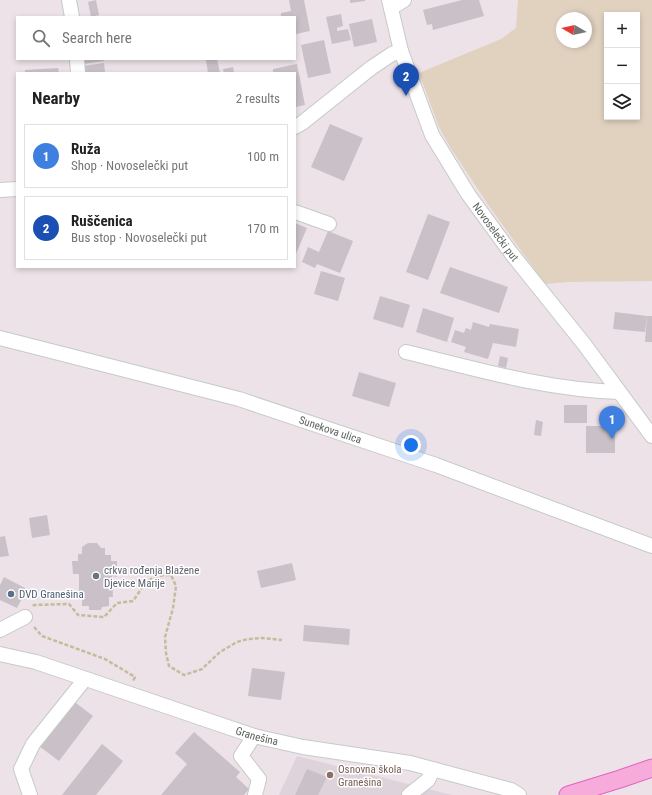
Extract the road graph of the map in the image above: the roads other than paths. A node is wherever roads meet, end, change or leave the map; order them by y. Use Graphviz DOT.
graph roads {
  1 [pos="70,0"];
  2 [pos="404,0"];
  3 [pos="390,4"];
  4 [pos="72,16"];
  5 [pos="401,51"];
  6 [pos="77,60"];
  7 [pos="78,72"];
  8 [pos="296,126"];
  9 [pos="16,189"];
  10 [pos="0,190"];
  11 [pos="296,212"];
  12 [pos="329,224"];
  13 [pos="0,338"];
  14 [pos="406,352"];
  15 [pos="619,392"];
  16 [pos="652,436"];
  17 [pos="652,546"];
  18 [pos="25,617"];
  19 [pos="0,630"];
  20 [pos="0,654"];
  21 [pos="85,679"];
  22 [pos="254,736"];
  23 [pos="652,768"];
  24 [pos="433,770"];
  25 [pos="30,795"];
  26 [pos="255,795"];
  27 [pos="409,795"];
  28 [pos="519,795"];
  29 [pos="568,795"];
  1 -- 4 [label="street"];
  2 -- 3 [label="street"];
  3 -- 5 [label="street, Novoselečki put"];
  5 -- 8 [label="street"];
  5 -- 15 [label="street, Novoselečki put"];
  6 -- 7 [label="street"];
  9 -- 10 [label="street"];
  11 -- 12 [label="street"];
  13 -- 17 [label="street, Sunekova ulica"];
  14 -- 15 [label="street"];
  15 -- 16 [label="street, Novoselečki put"];
  18 -- 19 [label="street"];
  20 -- 21 [label="street, Granešina"];
  21 -- 22 [label="street, Granešina"];
  21 -- 25 [label="street"];
  22 -- 24 [label="street, Granešina"];
  22 -- 26 [label="street"];
  23 -- 29 [label="main road"];
  24 -- 27 [label="street"];
  24 -- 28 [label="street, Granešina"];
}
